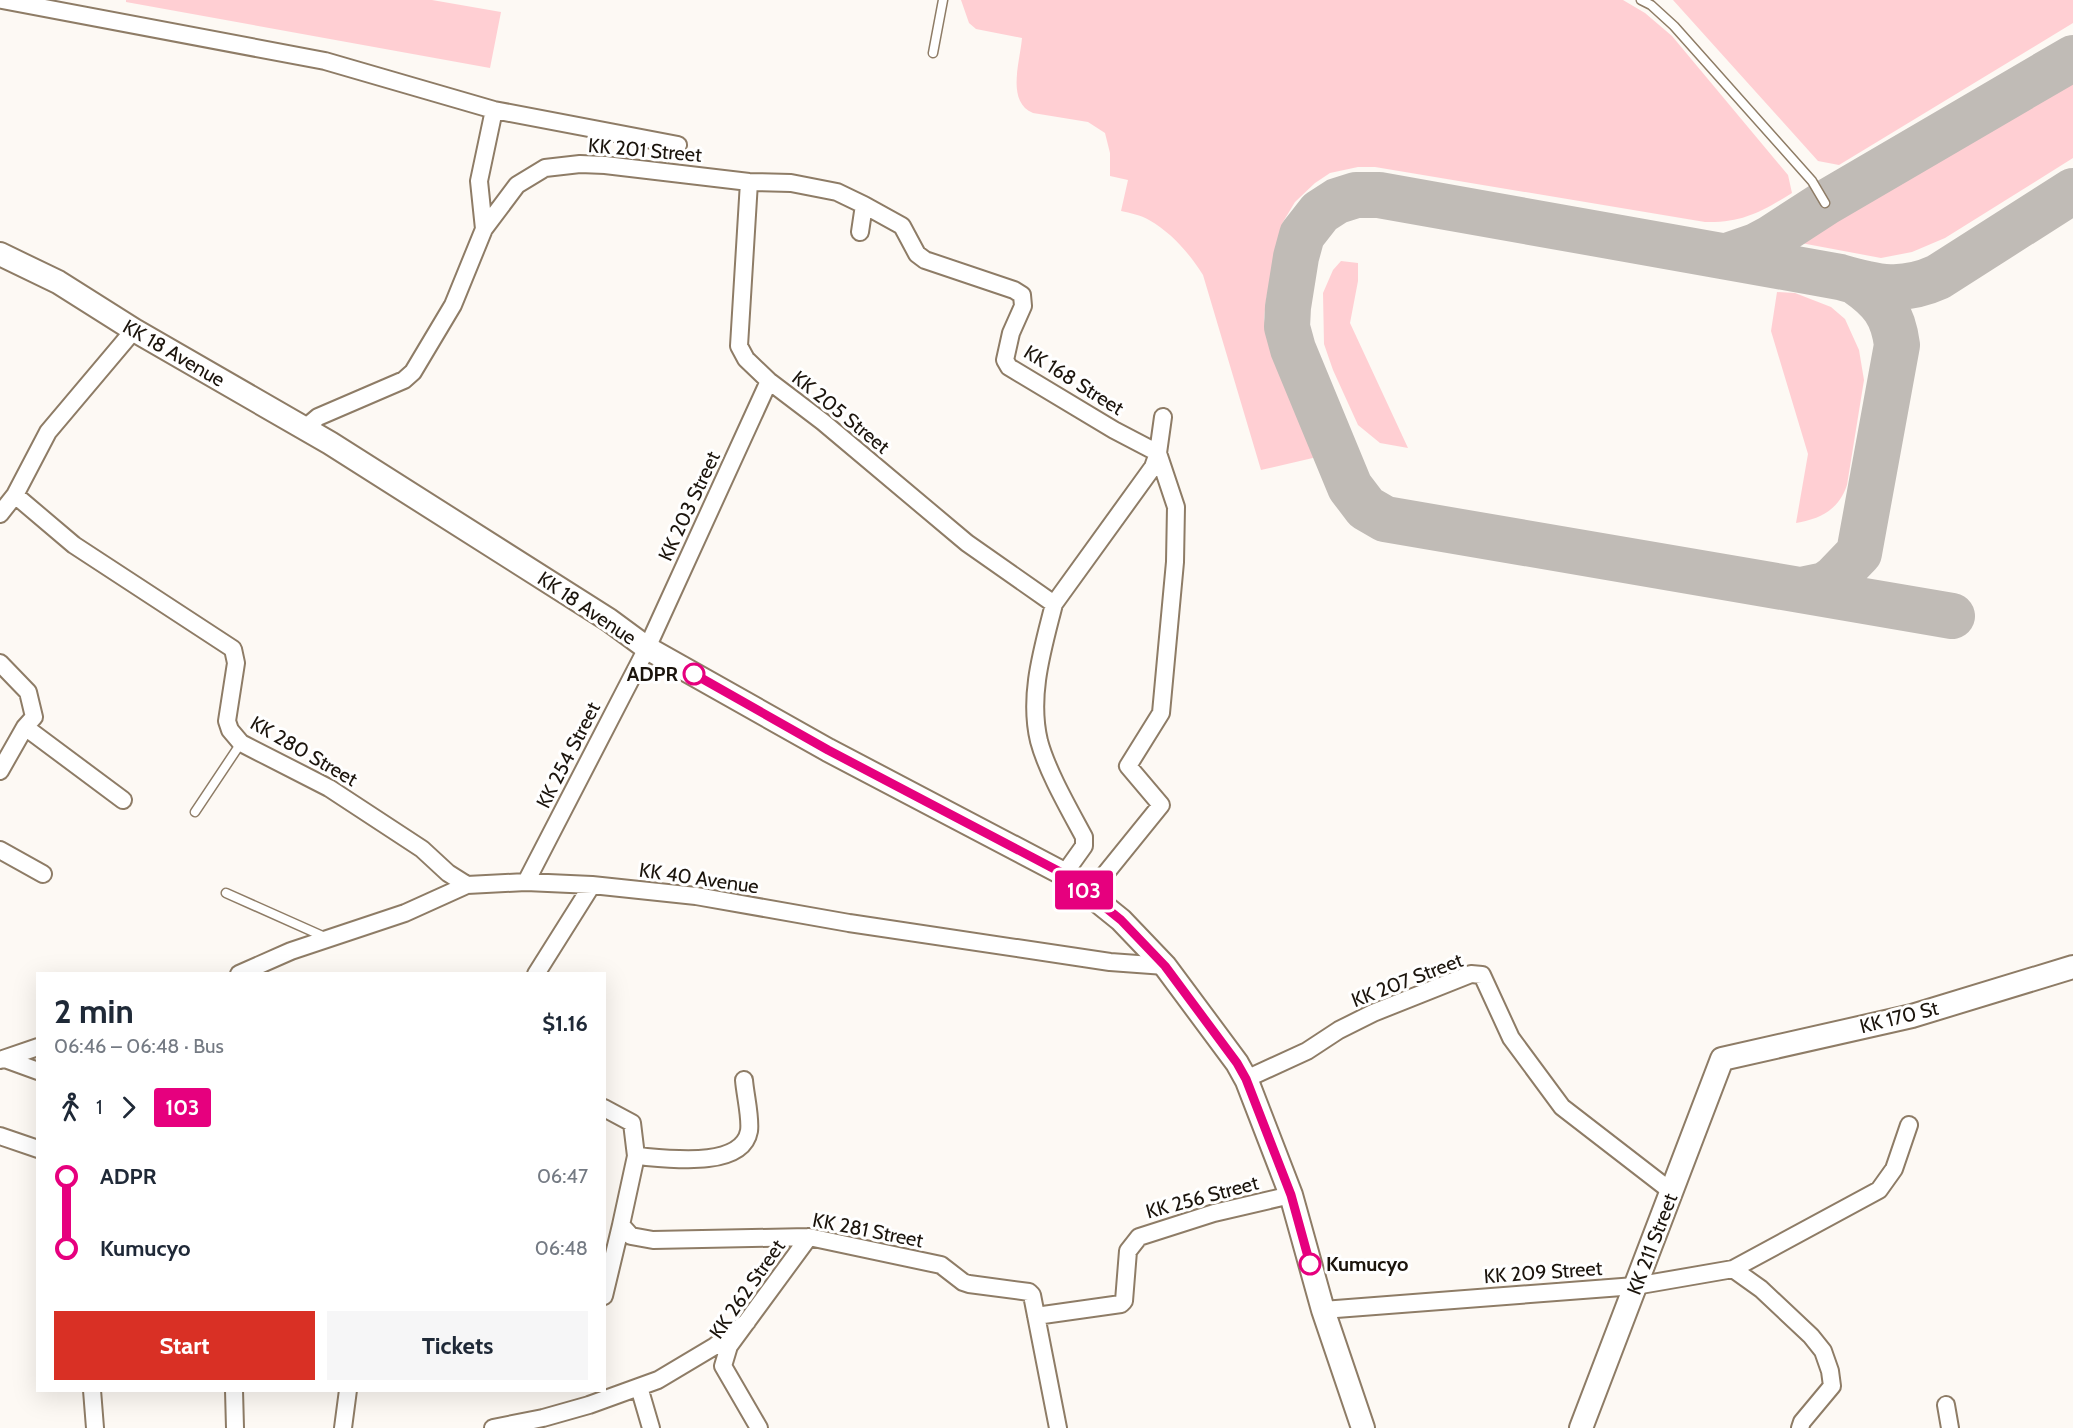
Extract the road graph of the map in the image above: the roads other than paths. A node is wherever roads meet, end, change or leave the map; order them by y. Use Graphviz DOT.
graph roads {
  1 [pos="2,0"];
  2 [pos="943,0"];
  3 [pos="1641,0"];
  4 [pos="933,53"];
  5 [pos="494,110"];
  6 [pos="678,145"];
  7 [pos="749,182"];
  8 [pos="1825,202"];
  9 [pos="864,205"];
  10 [pos="484,229"];
  11 [pos="860,232"];
  12 [pos="0,254"];
  13 [pos="134,330"];
  14 [pos="769,381"];
  15 [pos="1163,417"];
  16 [pos="304,428"];
  17 [pos="1158,453"];
  18 [pos="15,495"];
  19 [pos="0,514"];
  20 [pos="1054,604"];
  21 [pos="647,648"];
  22 [pos="0,663"];
  23 [pos="25,727"];
  24 [pos="241,744"];
  25 [pos="0,771"];
  26 [pos="123,800"];
  27 [pos="195,812"];
  28 [pos="0,850"];
  29 [pos="43,874"];
  30 [pos="1064,874"];
  31 [pos="526,882"];
  32 [pos="467,885"];
  33 [pos="591,885"];
  34 [pos="226,893"];
  35 [pos="1089,894"];
  36 [pos="329,938"];
  37 [pos="1165,966"];
  38 [pos="2073,967"];
  39 [pos="244,972"];
  40 [pos="537,972"];
  41 [pos="36,1048"];
  42 [pos="2,1059"];
  43 [pos="1722,1059"];
  44 [pos="36,1070"];
  45 [pos="1246,1079"];
  46 [pos="744,1080"];
  47 [pos="606,1109"];
  48 [pos="1909,1125"];
  49 [pos="0,1136"];
  50 [pos="36,1148"];
  51 [pos="636,1156"];
  52 [pos="1672,1192"];
  53 [pos="1291,1195"];
  54 [pos="621,1225"];
  55 [pos="809,1237"];
  56 [pos="1733,1269"];
  57 [pos="1635,1286"];
  58 [pos="606,1288"];
  59 [pos="1323,1310"];
  60 [pos="1036,1316"];
  61 [pos="747,1322"];
  62 [pos="639,1387"];
  63 [pos="92,1392"];
  64 [pos="234,1392"];
  65 [pos="348,1392"];
  66 [pos="1946,1405"];
  67 [pos="95,1428"];
  68 [pos="235,1428"];
  69 [pos="343,1428"];
  70 [pos="493,1428"];
  71 [pos="651,1428"];
  72 [pos="759,1428"];
  73 [pos="1058,1428"];
  74 [pos="1363,1428"];
  75 [pos="1581,1428"];
  76 [pos="1800,1428"];
  77 [pos="1950,1428"];
  1 -- 5 [label="street"];
  2 -- 4 [label="lane"];
  3 -- 8 [label="lane"];
  5 -- 6 [label="street"];
  5 -- 10 [label="street"];
  7 -- 9 [label="street, KK 201 Street"];
  7 -- 10 [label="street, KK 201 Street"];
  7 -- 14 [label="street, KK 205 Street"];
  9 -- 11 [label="street"];
  9 -- 17 [label="street, KK 168 Street"];
  10 -- 16 [label="street, KK 201 Street"];
  12 -- 13 [label="main road, KK 18 Avenue"];
  13 -- 16 [label="main road, KK 18 Avenue"];
  13 -- 18 [label="street"];
  14 -- 20 [label="street, KK 205 Street"];
  14 -- 21 [label="street, KK 203 Street"];
  15 -- 17 [label="street"];
  16 -- 21 [label="main road, KK 18 Avenue"];
  17 -- 20 [label="street"];
  17 -- 35 [label="street"];
  18 -- 19 [label="street"];
  18 -- 24 [label="street, KK 280 Street"];
  20 -- 30 [label="street"];
  21 -- 30 [label="main road, KK 18 Avenue"];
  21 -- 31 [label="street, KK 254 Street"];
  22 -- 23 [label="street"];
  23 -- 25 [label="street"];
  23 -- 26 [label="street"];
  24 -- 27 [label="lane"];
  24 -- 32 [label="street, KK 280 Street"];
  28 -- 29 [label="street"];
  30 -- 35 [label="main road, KK 18 Avenue"];
  31 -- 32 [label="street, KK 40 Avenue"];
  31 -- 33 [label="street, KK 40 Avenue"];
  32 -- 36 [label="street, KK 40 Avenue"];
  33 -- 37 [label="street, KK 40 Avenue"];
  33 -- 40 [label="street"];
  34 -- 36 [label="lane"];
  35 -- 37 [label="main road, KK 18 Avenue"];
  36 -- 39 [label="street, KK 40 Avenue"];
  37 -- 45 [label="main road, KK 18 Avenue"];
  38 -- 43 [label="main road, KK 170 St"];
  41 -- 42 [label="street"];
  42 -- 44 [label="street"];
  43 -- 52 [label="main road, KK 211 Street"];
  45 -- 52 [label="street, KK 207 Street"];
  45 -- 53 [label="main road, KK 18 Avenue"];
  46 -- 51 [label="street"];
  47 -- 51 [label="street"];
  48 -- 56 [label="street, KK 209 Street"];
  49 -- 50 [label="street"];
  51 -- 54 [label="street"];
  52 -- 57 [label="main road, KK 211 Street"];
  53 -- 59 [label="main road, KK 18 Avenue"];
  53 -- 60 [label="street, KK 256 Street"];
  54 -- 55 [label="street, KK 281 Street"];
  54 -- 58 [label="street"];
  55 -- 60 [label="street, KK 281 Street"];
  55 -- 61 [label="street, KK 262 Street"];
  56 -- 57 [label="street, KK 209 Street"];
  56 -- 76 [label="street"];
  57 -- 59 [label="street, KK 209 Street"];
  57 -- 75 [label="main road, KK 211 Street"];
  59 -- 74 [label="main road, KK 18 Avenue"];
  60 -- 73 [label="street, KK 281 Street"];
  61 -- 62 [label="street"];
  61 -- 72 [label="street, KK 262 Street"];
  62 -- 70 [label="street"];
  62 -- 71 [label="street"];
  63 -- 67 [label="street"];
  64 -- 68 [label="street"];
  65 -- 69 [label="street"];
  66 -- 77 [label="street"];
}
